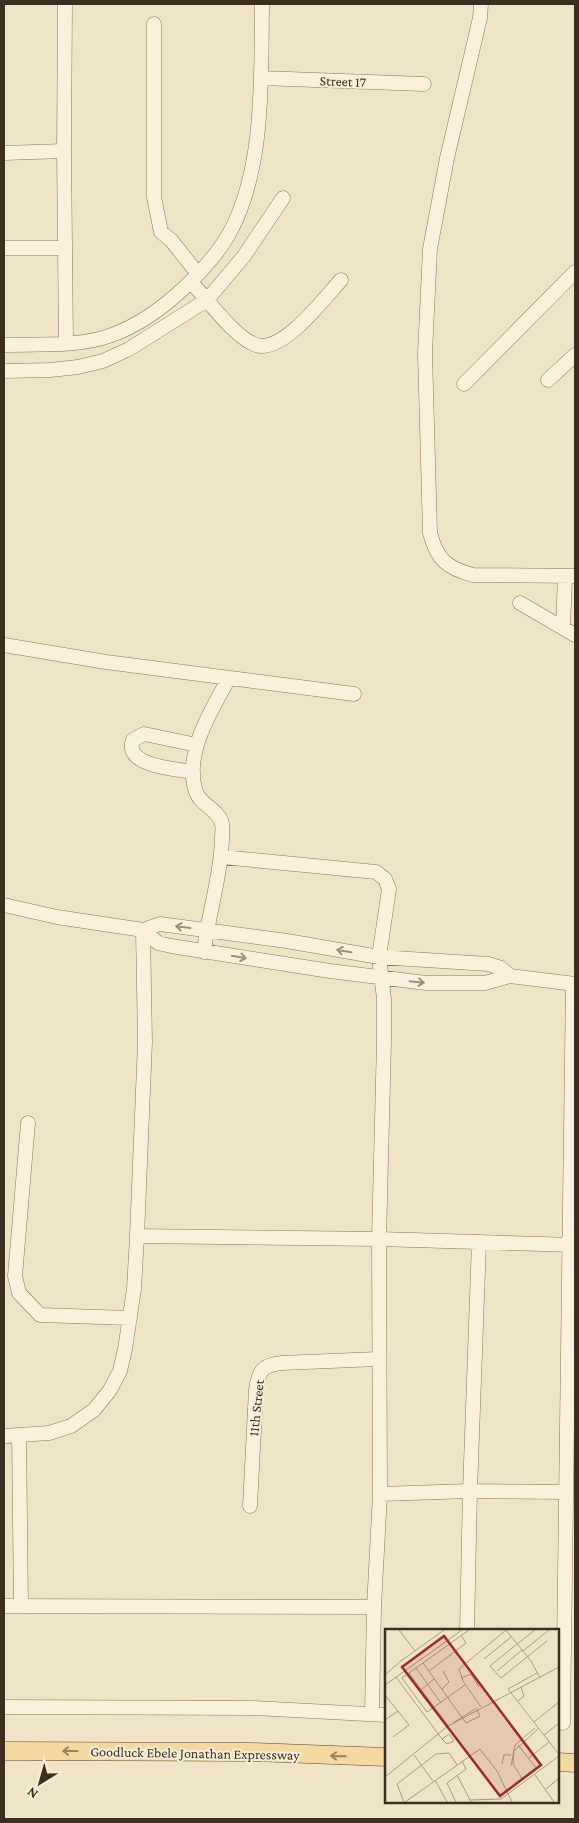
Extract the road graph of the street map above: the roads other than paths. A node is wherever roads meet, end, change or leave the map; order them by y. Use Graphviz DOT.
graph roads {
  1 [pos="65,4"];
  2 [pos="262,4"];
  3 [pos="481,4"];
  4 [pos="154,24"];
  5 [pos="261,78"];
  6 [pos="424,84"];
  7 [pos="64,151"];
  8 [pos="4,153"];
  9 [pos="283,198"];
  10 [pos="4,248"];
  11 [pos="65,248"];
  12 [pos="575,272"];
  13 [pos="194,278"];
  14 [pos="340,280"];
  15 [pos="207,300"];
  16 [pos="66,343"];
  17 [pos="4,345"];
  18 [pos="575,355"];
  19 [pos="4,371"];
  20 [pos="548,380"];
  21 [pos="464,384"];
  22 [pos="570,576"];
  23 [pos="520,604"];
  24 [pos="569,632"];
  25 [pos="4,645"];
  26 [pos="229,678"];
  27 [pos="354,694"];
  28 [pos="197,745"];
  29 [pos="193,772"];
  30 [pos="222,857"];
  31 [pos="4,905"];
  32 [pos="143,930"];
  33 [pos="206,930"];
  34 [pos="204,952"];
  35 [pos="379,957"];
  36 [pos="510,976"];
  37 [pos="381,978"];
  38 [pos="574,984"];
  39 [pos="28,1123"];
  40 [pos="137,1236"];
  41 [pos="379,1239"];
  42 [pos="479,1242"];
  43 [pos="572,1245"];
  44 [pos="130,1318"];
  45 [pos="378,1360"];
  46 [pos="19,1435"];
  47 [pos="4,1436"];
  48 [pos="470,1491"];
  49 [pos="566,1492"];
  50 [pos="380,1494"];
  51 [pos="250,1506"];
  52 [pos="4,1606"];
  53 [pos="21,1606"];
  54 [pos="374,1607"];
  55 [pos="467,1629"];
  56 [pos="4,1707"];
  57 [pos="372,1714"];
  58 [pos="385,1715"];
  59 [pos="565,1723"];
  60 [pos="4,1751"];
  61 [pos="385,1757"];
  62 [pos="559,1762"];
  63 [pos="575,1763"];
  1 -- 7 [label="street"];
  2 -- 5 [label="street"];
  3 -- 22 [label="street"];
  4 -- 13 [label="street"];
  5 -- 6 [label="street, Street 17"];
  5 -- 13 [label="street"];
  7 -- 8 [label="street"];
  7 -- 11 [label="street"];
  9 -- 15 [label="street"];
  10 -- 11 [label="street"];
  11 -- 16 [label="street"];
  12 -- 21 [label="street"];
  13 -- 15 [label="street"];
  13 -- 16 [label="street"];
  14 -- 15 [label="street"];
  15 -- 19 [label="street"];
  16 -- 17 [label="street"];
  18 -- 20 [label="street"];
  22 -- 24 [label="street"];
  23 -- 24 [label="street"];
  25 -- 26 [label="street"];
  26 -- 27 [label="street"];
  26 -- 28 [label="street"];
  28 -- 29 [label="street"];
  28 -- 29 [label="street"];
  29 -- 30 [label="street"];
  30 -- 33 [label="street"];
  30 -- 35 [label="street"];
  31 -- 32 [label="street"];
  33 -- 32 [label="street, one-way"];
  32 -- 34 [label="street"];
  32 -- 40 [label="street"];
  33 -- 34 [label="street"];
  35 -- 33 [label="street, one-way"];
  34 -- 37 [label="street, one-way"];
  35 -- 36 [label="street"];
  35 -- 37 [label="street"];
  37 -- 36 [label="street, one-way"];
  36 -- 38 [label="street"];
  37 -- 41 [label="street"];
  38 -- 43 [label="street"];
  39 -- 44 [label="street"];
  40 -- 41 [label="street"];
  40 -- 44 [label="street"];
  41 -- 42 [label="street"];
  41 -- 45 [label="street"];
  42 -- 43 [label="street"];
  42 -- 48 [label="street"];
  43 -- 49 [label="street"];
  44 -- 46 [label="street"];
  45 -- 50 [label="street"];
  45 -- 51 [label="street, 11th Street"];
  46 -- 47 [label="street"];
  46 -- 53 [label="street"];
  48 -- 49 [label="street"];
  48 -- 50 [label="street"];
  48 -- 55 [label="street"];
  49 -- 59 [label="street"];
  50 -- 54 [label="street"];
  52 -- 53 [label="street"];
  53 -- 54 [label="street"];
  54 -- 57 [label="street"];
  56 -- 57 [label="street"];
  57 -- 58 [label="street"];
  61 -- 60 [label="main road, Goodluck Ebele Jonathan Expressway, one-way"];
  62 -- 63 [label="main road"];
}
